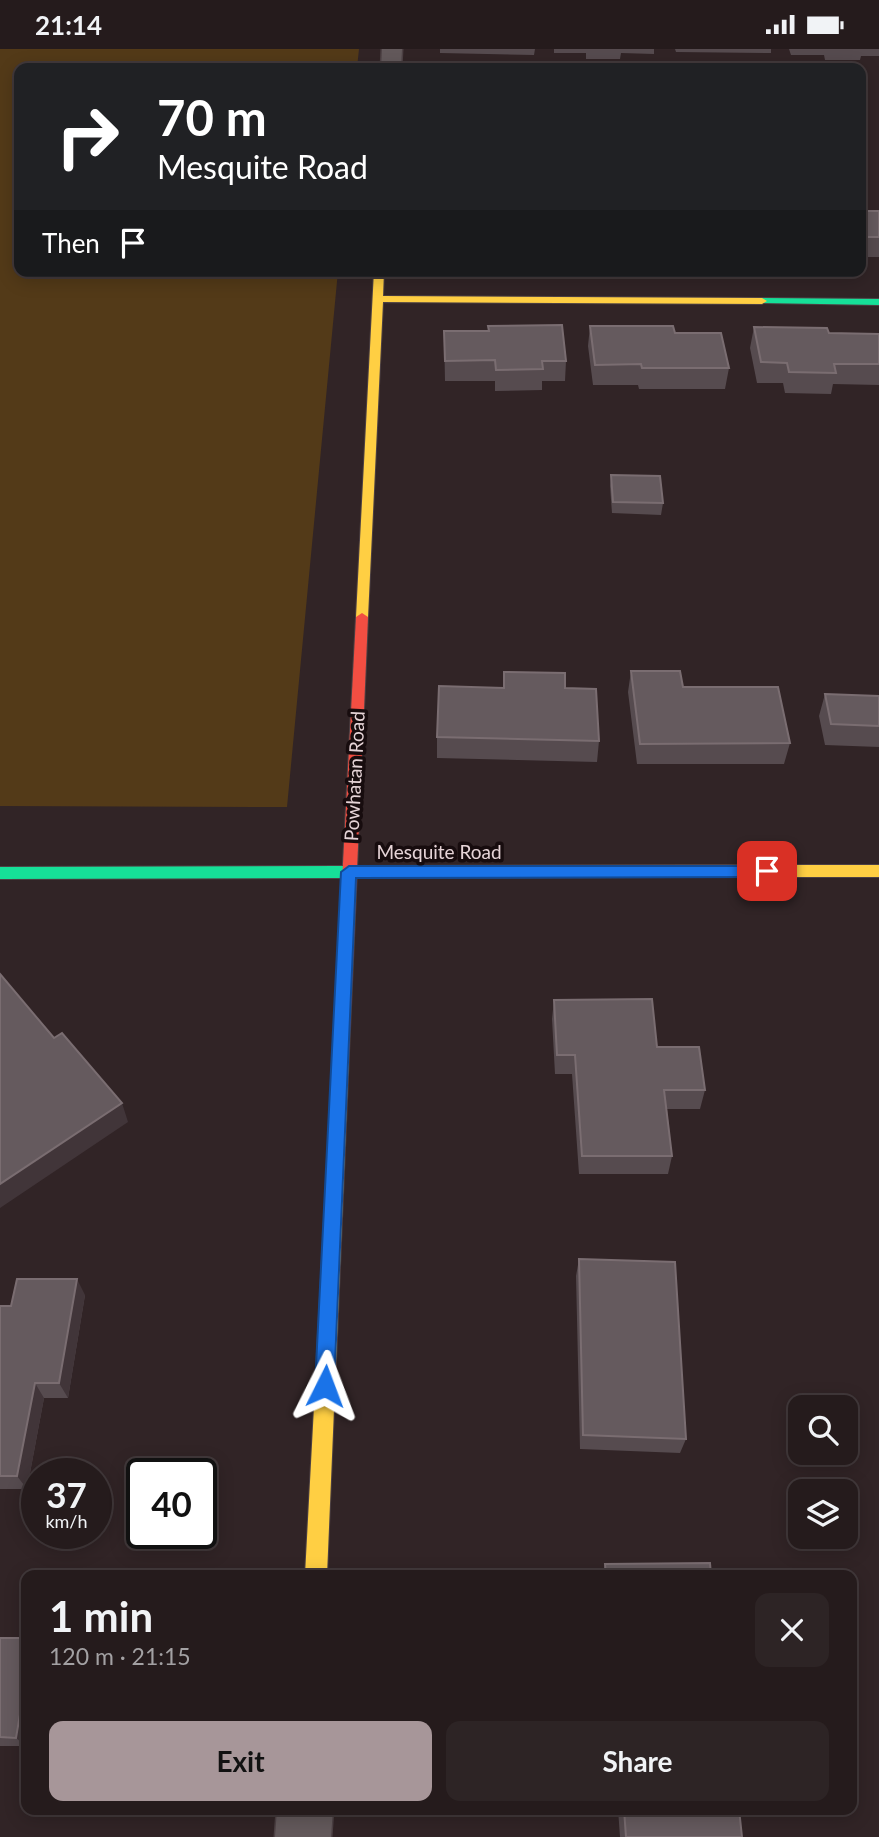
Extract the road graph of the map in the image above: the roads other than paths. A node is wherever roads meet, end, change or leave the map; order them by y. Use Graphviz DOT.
graph roads {
  1 [pos="379,277"];
  2 [pos="378,299"];
  3 [pos="879,302"];
  4 [pos="879,871"];
  5 [pos="349,872"];
  6 [pos="0,873"];
  7 [pos="316,1570"];
  8 [pos="305,1815"];
  9 [pos="303,1837"];
  1 -- 2 [label="street, Powhatan Road"];
  2 -- 3 [label="street"];
  2 -- 5 [label="street, Powhatan Road"];
  4 -- 5 [label="street, Mesquite Road"];
  5 -- 6 [label="street, Mesquite Road"];
  5 -- 7 [label="street, Powhatan Road"];
  8 -- 9 [label="street"];
}
